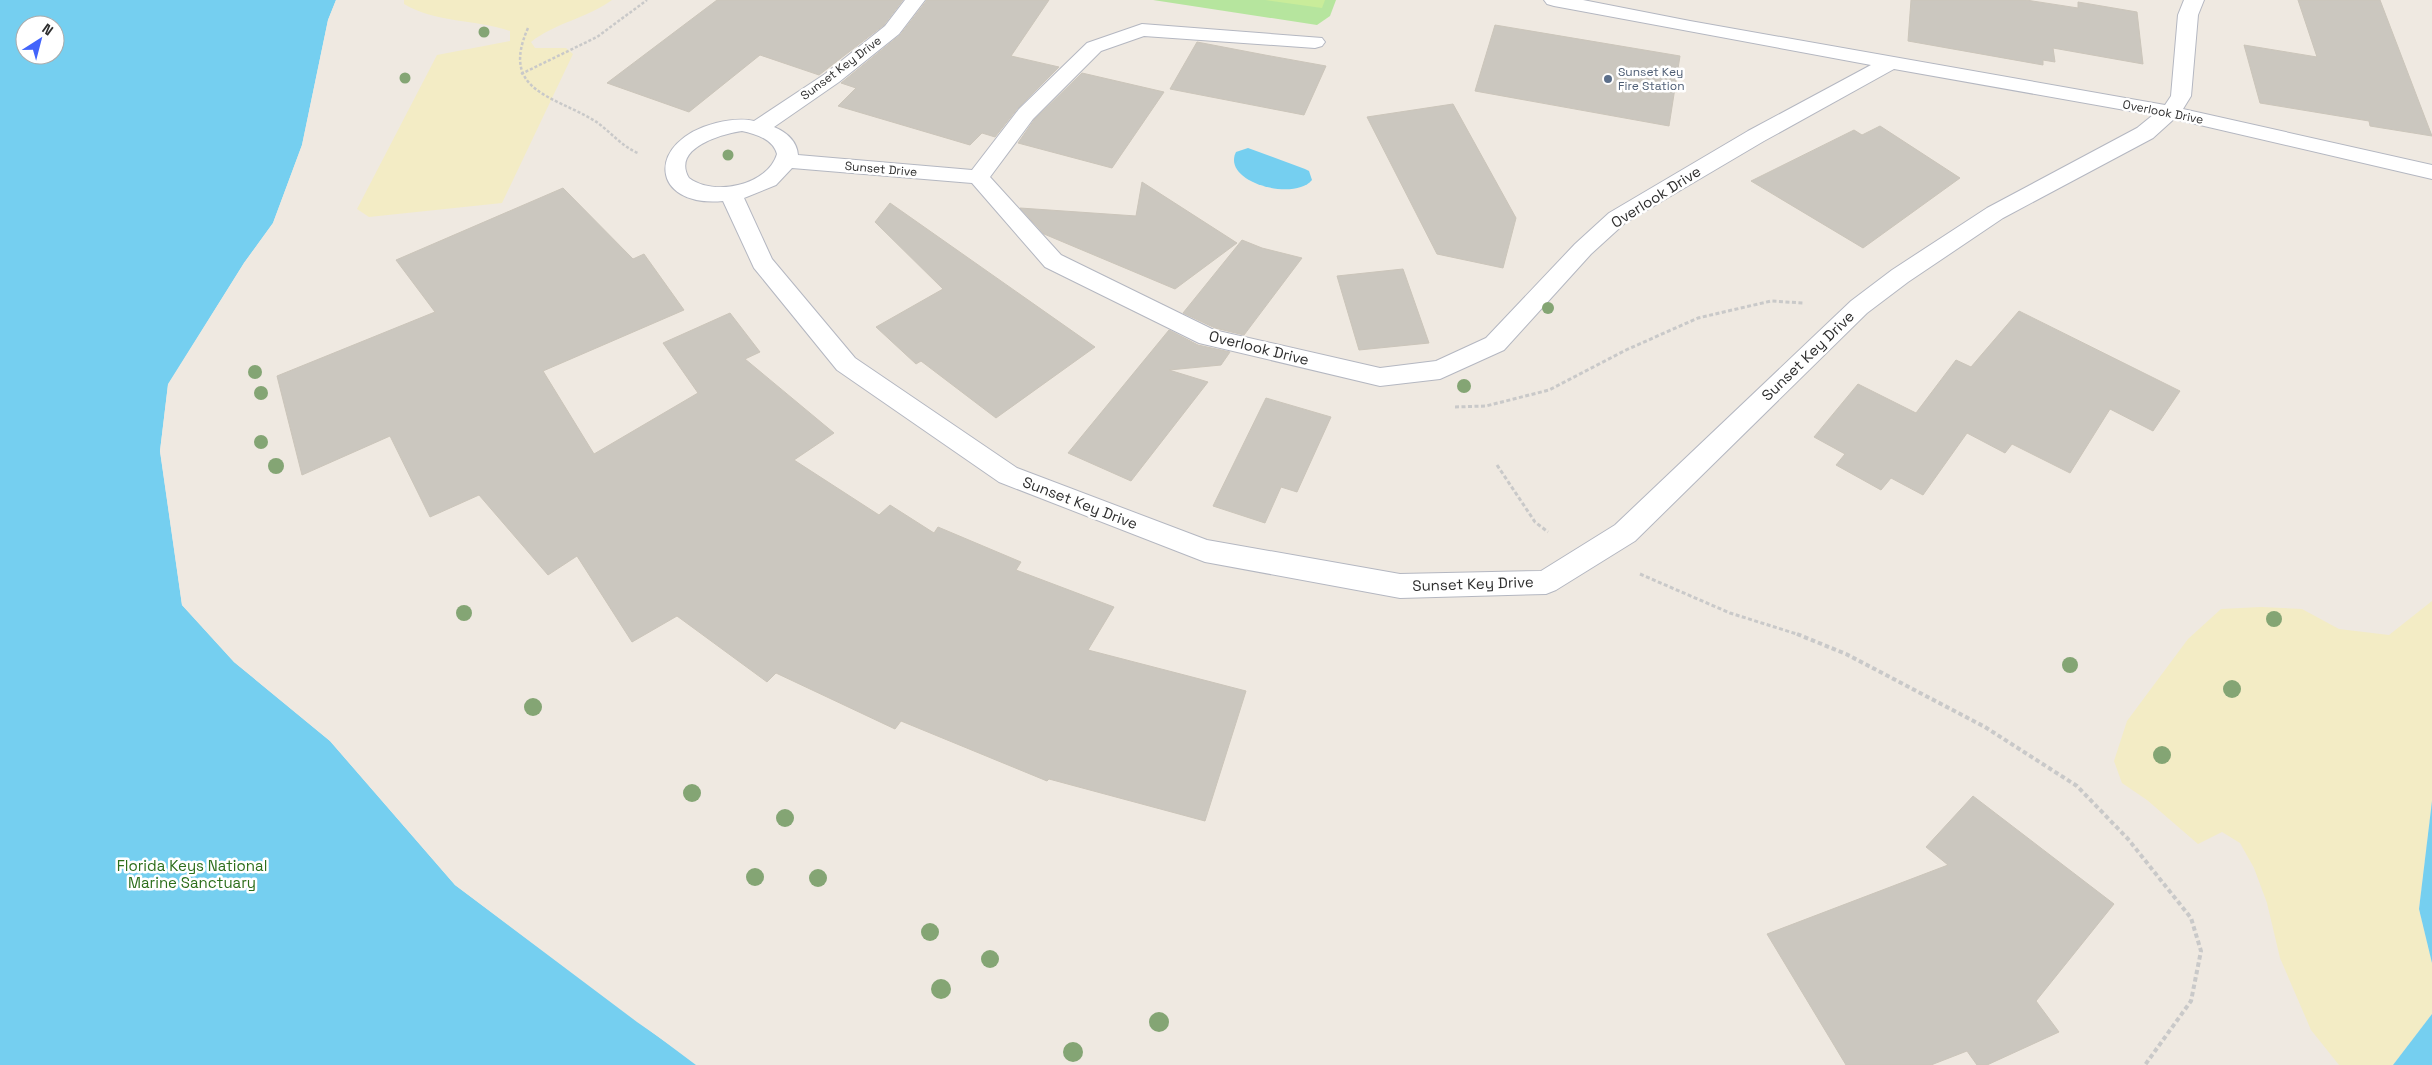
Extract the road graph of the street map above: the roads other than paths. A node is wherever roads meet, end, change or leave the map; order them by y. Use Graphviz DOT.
graph roads {
  1 [pos="915,0"];
  2 [pos="1554,0"];
  3 [pos="2194,0"];
  4 [pos="1315,42"];
  5 [pos="1892,62"];
  6 [pos="2170,112"];
  7 [pos="759,127"];
  8 [pos="785,161"];
  9 [pos="2432,172"];
  10 [pos="978,177"];
  11 [pos="731,194"];
  1 -- 7 [label="lane, Sunset Key Drive"];
  2 -- 5 [label="lane, Overlook Drive"];
  3 -- 6 [label="lane, Sunset Key Drive"];
  4 -- 10 [label="lane"];
  5 -- 6 [label="lane, Overlook Drive"];
  5 -- 10 [label="lane, Overlook Drive"];
  6 -- 9 [label="lane, Overlook Drive"];
  6 -- 11 [label="lane, Sunset Key Drive"];
  7 -- 8 [label="lane"];
  7 -- 11 [label="lane"];
  8 -- 10 [label="lane, Sunset Drive"];
  8 -- 11 [label="lane"];
}
